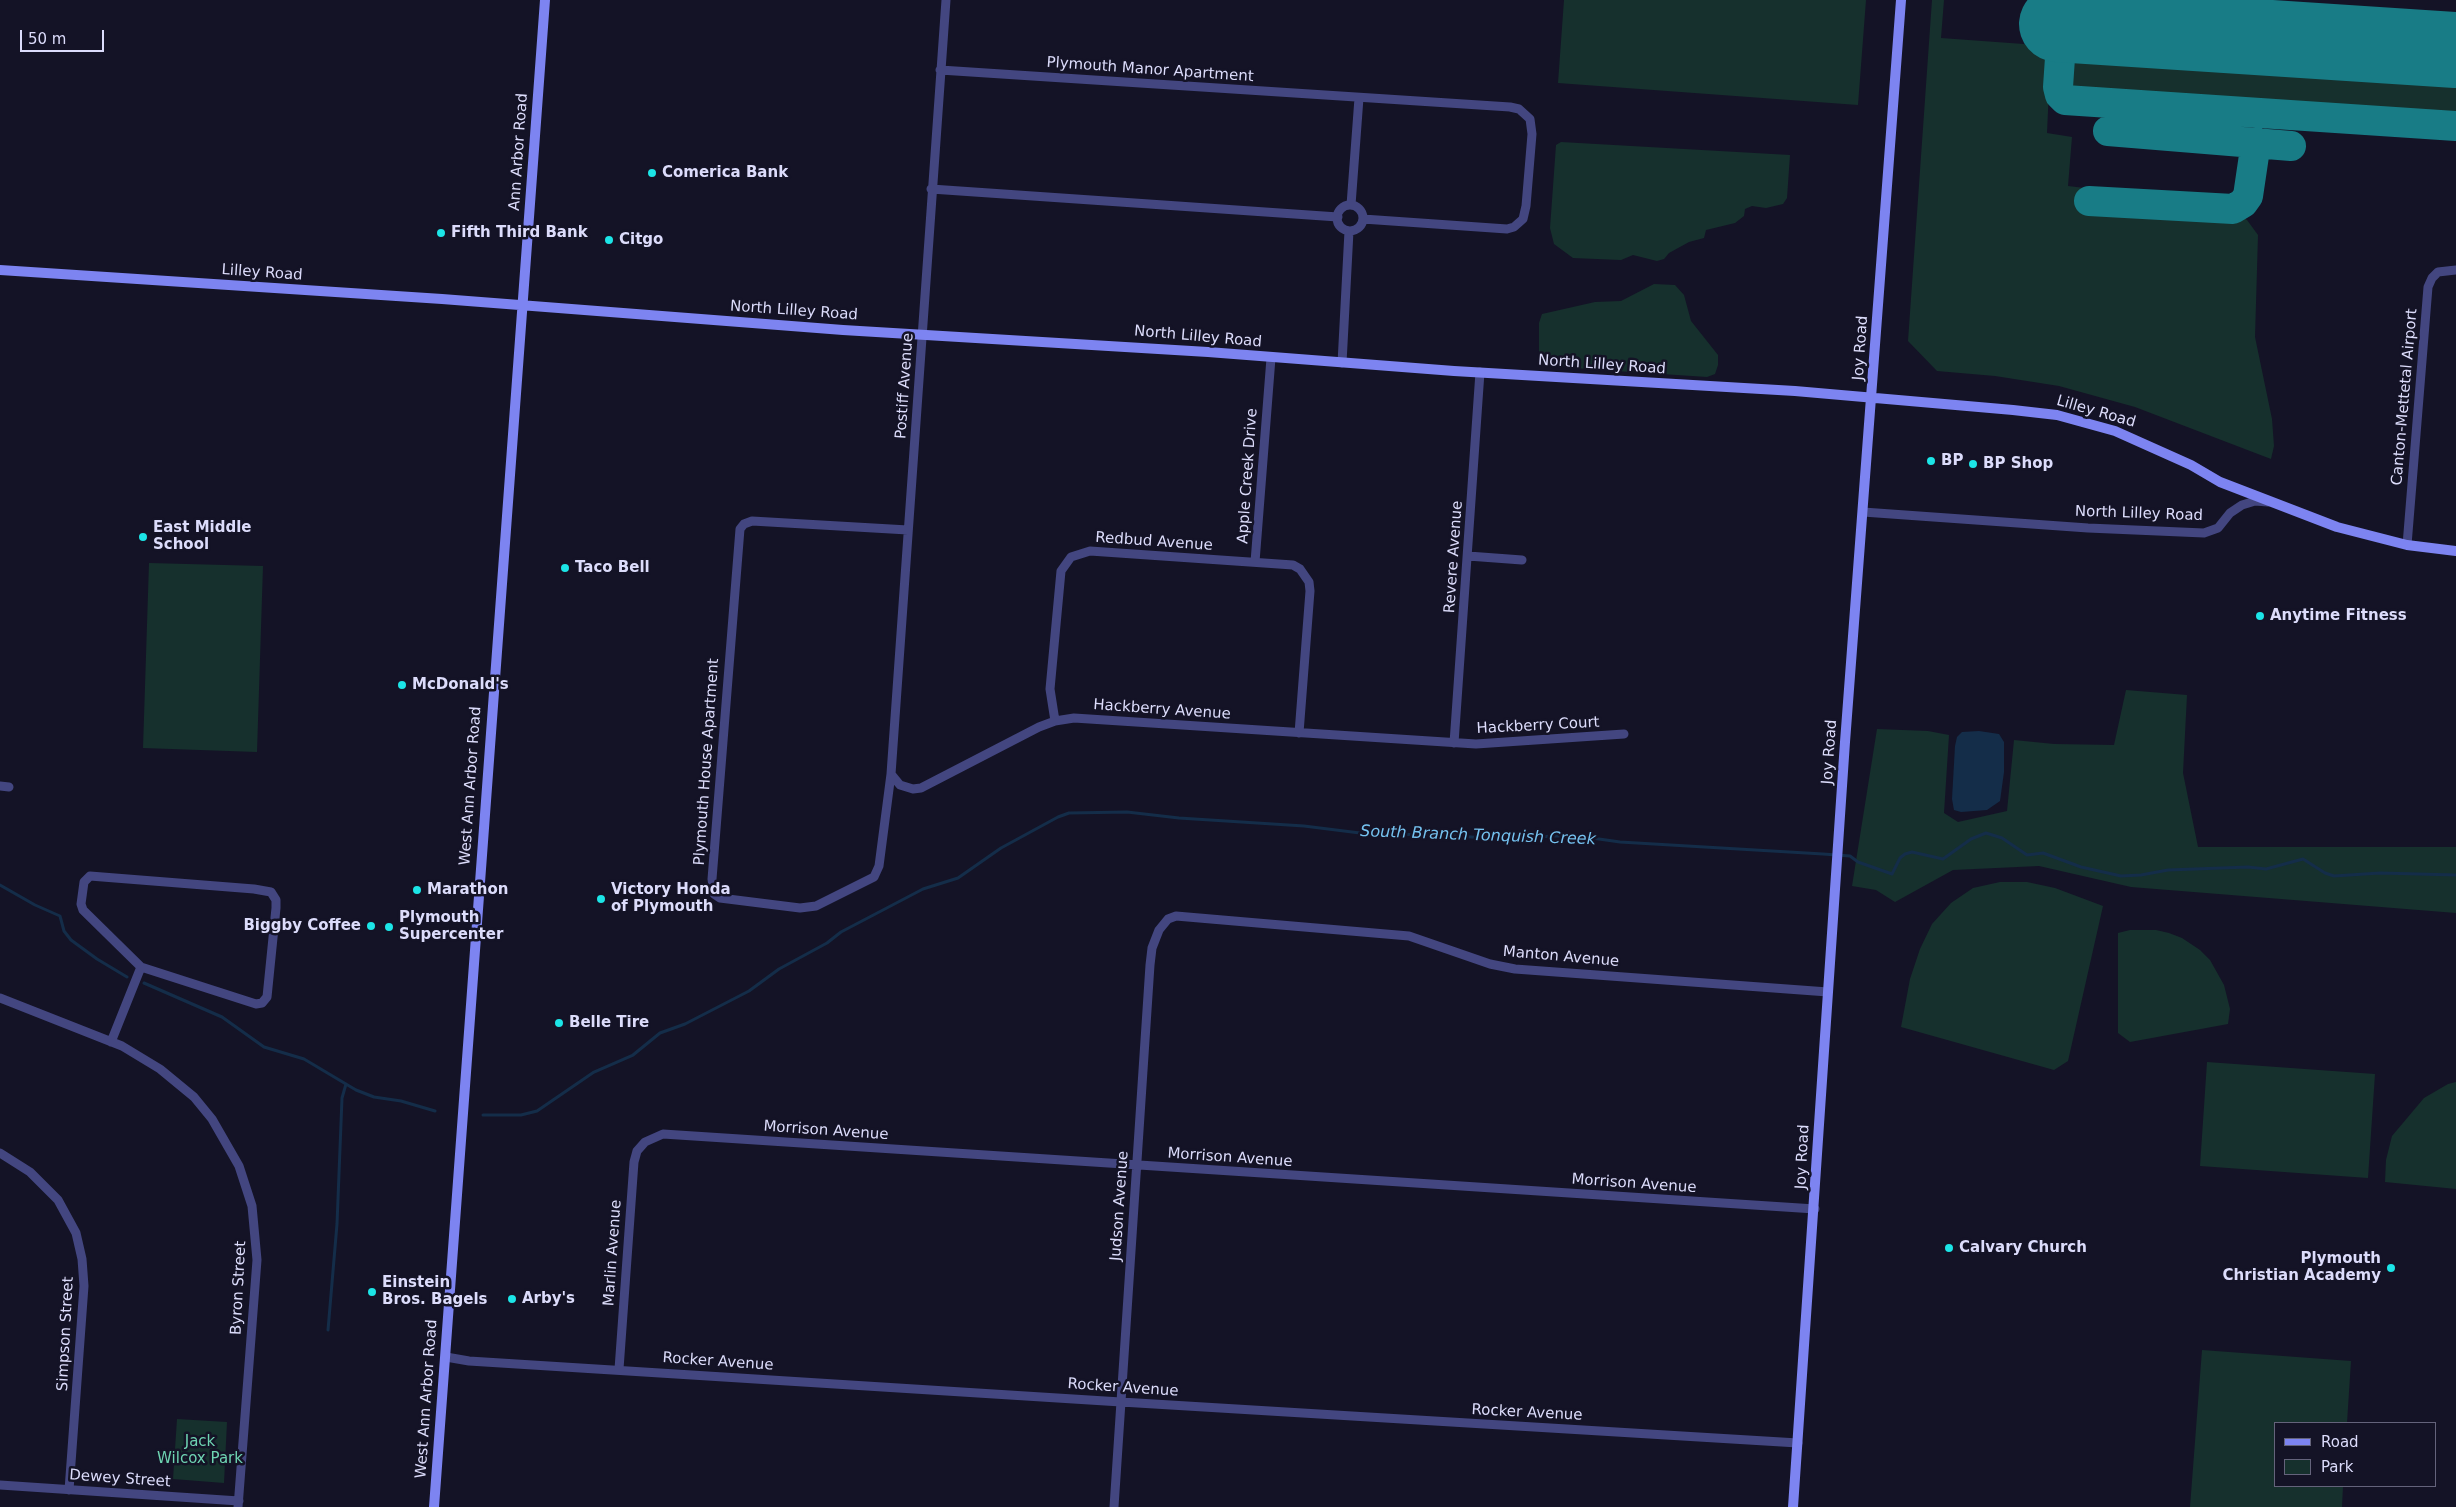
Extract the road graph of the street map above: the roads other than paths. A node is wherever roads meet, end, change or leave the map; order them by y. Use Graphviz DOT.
graph roads {
  1 [pos="545,0"];
  2 [pos="946,0"];
  3 [pos="1901,0"];
  4 [pos="940,70"];
  5 [pos="1359,98"];
  6 [pos="931,189"];
  7 [pos="1351,205"];
  8 [pos="1338,217"];
  9 [pos="1363,219"];
  10 [pos="1349,231"];
  11 [pos="0,270"];
  12 [pos="2456,270"];
  13 [pos="522,306"];
  14 [pos="922,334"];
  15 [pos="1270,358"];
  16 [pos="1342,363"];
  17 [pos="1480,372"];
  18 [pos="1873,397"];
  19 [pos="2268,502"];
  20 [pos="1863,512"];
  21 [pos="908,530"];
  22 [pos="2407,545"];
  23 [pos="2456,551"];
  24 [pos="1468,556"];
  25 [pos="1522,560"];
  26 [pos="1255,562"];
  27 [pos="1054,721"];
  28 [pos="1299,733"];
  29 [pos="1624,734"];
  30 [pos="1454,743"];
  31 [pos="891,774"];
  32 [pos="1176,916"];
  33 [pos="141,966"];
  34 [pos="1828,992"];
  35 [pos="0,998"];
  36 [pos="111,1042"];
  37 [pos="645,1142"];
  38 [pos="0,1153"];
  39 [pos="1136,1166"];
  40 [pos="1815,1209"];
  41 [pos="446,1357"];
  42 [pos="619,1369"];
  43 [pos="1121,1402"];
  44 [pos="1798,1443"];
  45 [pos="0,1485"];
  46 [pos="70,1490"];
  47 [pos="238,1504"];
  48 [pos="434,1507"];
  49 [pos="1114,1507"];
  50 [pos="1793,1507"];
  1 -- 13 [label="street, Ann Arbor Road"];
  2 -- 4 [label="street, Postiff Avenue"];
  3 -- 18 [label="street, Joy Road"];
  4 -- 5 [label="street, Plymouth Manor Apartment"];
  4 -- 6 [label="street, Postiff Avenue"];
  5 -- 7 [label="street"];
  5 -- 9 [label="street, Plymouth Manor Apartment"];
  6 -- 8 [label="street"];
  6 -- 14 [label="street, Postiff Avenue"];
  7 -- 8 [label="street"];
  7 -- 9 [label="street"];
  8 -- 10 [label="street"];
  9 -- 10 [label="street"];
  10 -- 16 [label="street"];
  11 -- 13 [label="street, Lilley Road"];
  12 -- 22 [label="street, Canton-Mettetal Airport"];
  13 -- 14 [label="street, North Lilley Road"];
  13 -- 41 [label="street, West Ann Arbor Road"];
  14 -- 15 [label="street, North Lilley Road"];
  14 -- 21 [label="street, Postiff Avenue"];
  15 -- 16 [label="street, North Lilley Road"];
  15 -- 26 [label="street, Apple Creek Drive"];
  16 -- 17 [label="street, North Lilley Road"];
  17 -- 18 [label="street, North Lilley Road"];
  17 -- 24 [label="street, Revere Avenue"];
  18 -- 19 [label="street, Lilley Road"];
  18 -- 20 [label="street, Joy Road"];
  19 -- 20 [label="street, North Lilley Road"];
  19 -- 22 [label="street, North Lilley Road"];
  20 -- 34 [label="street, Joy Road"];
  21 -- 31 [label="street, Postiff Avenue"];
  21 -- 31 [label="street, Plymouth House Apartment"];
  22 -- 23 [label="street, North Lilley Road"];
  24 -- 25 [label="street"];
  24 -- 30 [label="street, Revere Avenue"];
  26 -- 27 [label="street, Redbud Avenue"];
  26 -- 28 [label="street, Apple Creek Drive"];
  27 -- 28 [label="street, Hackberry Avenue"];
  27 -- 31 [label="street, Hackberry Avenue"];
  28 -- 30 [label="street, Hackberry Avenue"];
  29 -- 30 [label="street, Hackberry Court"];
  32 -- 34 [label="street, Manton Avenue"];
  32 -- 39 [label="street, Judson Avenue"];
  33 -- 33 [label="street"];
  33 -- 36 [label="street"];
  34 -- 40 [label="street, Joy Road"];
  35 -- 36 [label="street, Byron Street"];
  36 -- 47 [label="street, Byron Street"];
  37 -- 39 [label="street, Morrison Avenue"];
  37 -- 42 [label="street, Marlin Avenue"];
  38 -- 46 [label="street, Simpson Street"];
  39 -- 40 [label="street, Morrison Avenue"];
  39 -- 43 [label="street, Judson Avenue"];
  40 -- 44 [label="street, Joy Road"];
  41 -- 42 [label="street, Rocker Avenue"];
  41 -- 48 [label="street, West Ann Arbor Road"];
  42 -- 43 [label="street, Rocker Avenue"];
  43 -- 44 [label="street, Rocker Avenue"];
  43 -- 49 [label="street, Judson Avenue"];
  44 -- 50 [label="street, Joy Road"];
  45 -- 46 [label="street, Dewey Street"];
  46 -- 47 [label="street, Dewey Street"];
}
